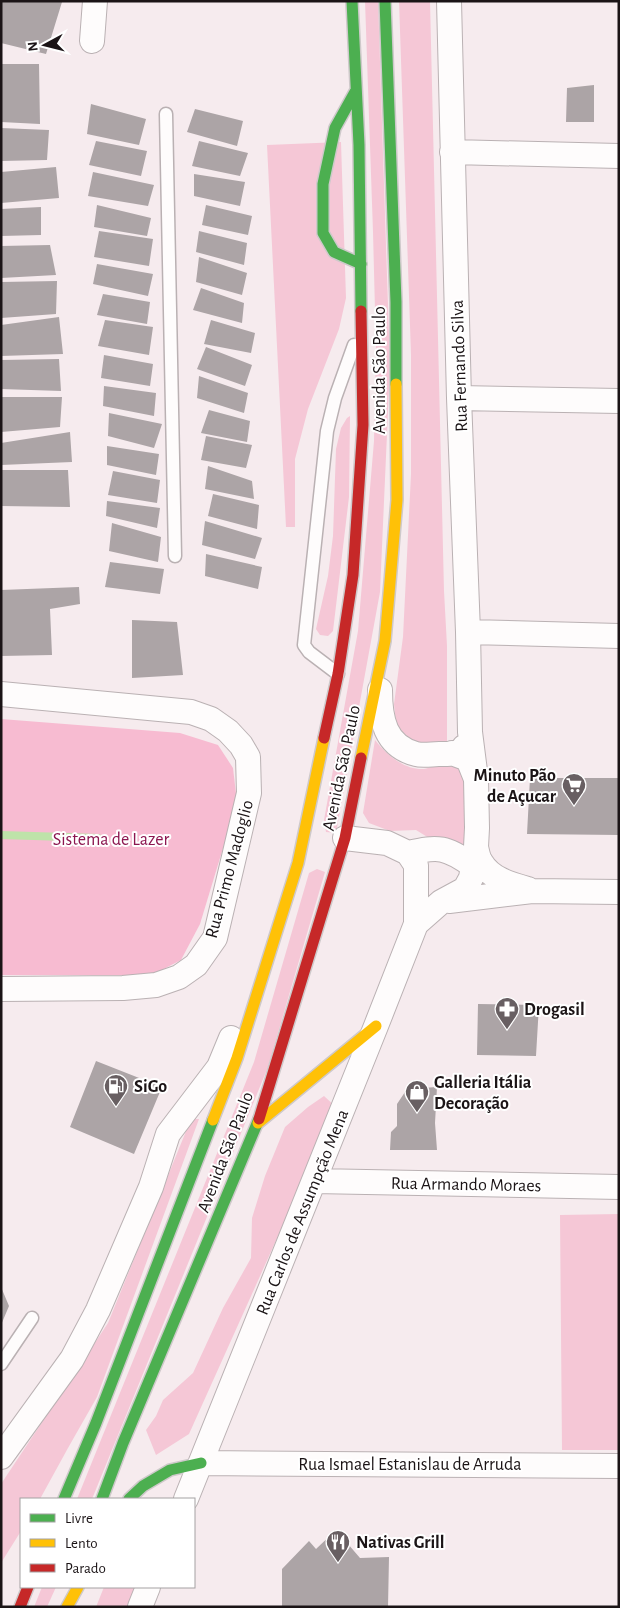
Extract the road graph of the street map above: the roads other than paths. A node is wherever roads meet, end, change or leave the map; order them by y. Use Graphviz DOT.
graph roads {
  1 [pos="94,1"];
  2 [pos="352,1"];
  3 [pos="385,1"];
  4 [pos="449,1"];
  5 [pos="92,41"];
  6 [pos="355,92"];
  7 [pos="166,114"];
  8 [pos="452,152"];
  9 [pos="619,156"];
  10 [pos="361,264"];
  11 [pos="362,323"];
  12 [pos="459,398"];
  13 [pos="619,401"];
  14 [pos="175,556"];
  15 [pos="468,632"];
  16 [pos="619,636"];
  17 [pos="385,641"];
  18 [pos="338,674"];
  19 [pos="1,694"];
  20 [pos="470,732"];
  21 [pos="452,753"];
  22 [pos="476,779"];
  23 [pos="338,838"];
  24 [pos="314,847"];
  25 [pos="408,853"];
  26 [pos="474,856"];
  27 [pos="298,863"];
  28 [pos="532,891"];
  29 [pos="619,892"];
  30 [pos="441,902"];
  31 [pos="416,924"];
  32 [pos="265,969"];
  33 [pos="1,988"];
  34 [pos="376,1026"];
  35 [pos="258,1123"];
  36 [pos="314,1181"];
  37 [pos="619,1186"];
  38 [pos="32,1318"];
  39 [pos="1,1364"];
  40 [pos="1,1458"];
  41 [pos="201,1462"];
  42 [pos="619,1466"];
  43 [pos="64,1498"];
  44 [pos="102,1498"];
  45 [pos="130,1498"];
  46 [pos="186,1498"];
  47 [pos="28,1588"];
  48 [pos="69,1588"];
  49 [pos="77,1588"];
  50 [pos="148,1588"];
  51 [pos="20,1607"];
  52 [pos="61,1607"];
  53 [pos="67,1607"];
  54 [pos="140,1607"];
  1 -- 5 [label="street"];
  2 -- 6 [label="main road, Avenida São Paulo"];
  3 -- 17 [label="main road, Avenida São Paulo"];
  4 -- 8 [label="street, Rua Fernando Silva"];
  6 -- 10 [label="main road, Avenida São Paulo"];
  6 -- 10 [label="main road"];
  7 -- 14 [label="lane"];
  8 -- 9 [label="street"];
  8 -- 12 [label="street, Rua Fernando Silva"];
  10 -- 11 [label="main road, Avenida São Paulo"];
  11 -- 18 [label="main road, Avenida São Paulo"];
  11 -- 18 [label="lane"];
  12 -- 13 [label="street"];
  12 -- 15 [label="street, Rua Fernando Silva"];
  15 -- 16 [label="street"];
  15 -- 20 [label="street, Rua Fernando Silva"];
  17 -- 21 [label="street"];
  17 -- 23 [label="main road, Avenida São Paulo"];
  18 -- 27 [label="main road, Avenida São Paulo"];
  19 -- 33 [label="street, Rua Primo Madoglio"];
  20 -- 21 [label="street"];
  20 -- 22 [label="street, Rua Fernando Silva"];
  21 -- 22 [label="street, Rua Fernando Silva"];
  22 -- 26 [label="street, Rua Fernando Silva"];
  23 -- 25 [label="street"];
  23 -- 35 [label="main road, Avenida São Paulo"];
  24 -- 27 [label="main road"];
  25 -- 26 [label="street"];
  25 -- 31 [label="street"];
  26 -- 28 [label="street"];
  26 -- 30 [label="street, Rua Fernando Silva"];
  27 -- 32 [label="main road, Avenida São Paulo"];
  28 -- 29 [label="street"];
  28 -- 30 [label="street"];
  30 -- 31 [label="street"];
  31 -- 34 [label="street, Rua Carlos de Assumpção Mena"];
  32 -- 40 [label="street"];
  32 -- 43 [label="main road, Avenida São Paulo"];
  34 -- 35 [label="main road"];
  34 -- 36 [label="street, Rua Carlos de Assumpção Mena"];
  35 -- 44 [label="main road, Avenida São Paulo"];
  36 -- 37 [label="street, Rua Armando Moraes"];
  36 -- 41 [label="street, Rua Carlos de Assumpção Mena"];
  38 -- 39 [label="lane"];
  41 -- 42 [label="street, Rua Ismael Estanislau de Arruda"];
  41 -- 45 [label="main road"];
  41 -- 46 [label="street, Rua Carlos de Assumpção Mena"];
  47 -- 51 [label="main road"];
  48 -- 52 [label="main road"];
  49 -- 53 [label="main road"];
  50 -- 54 [label="street"];
}
